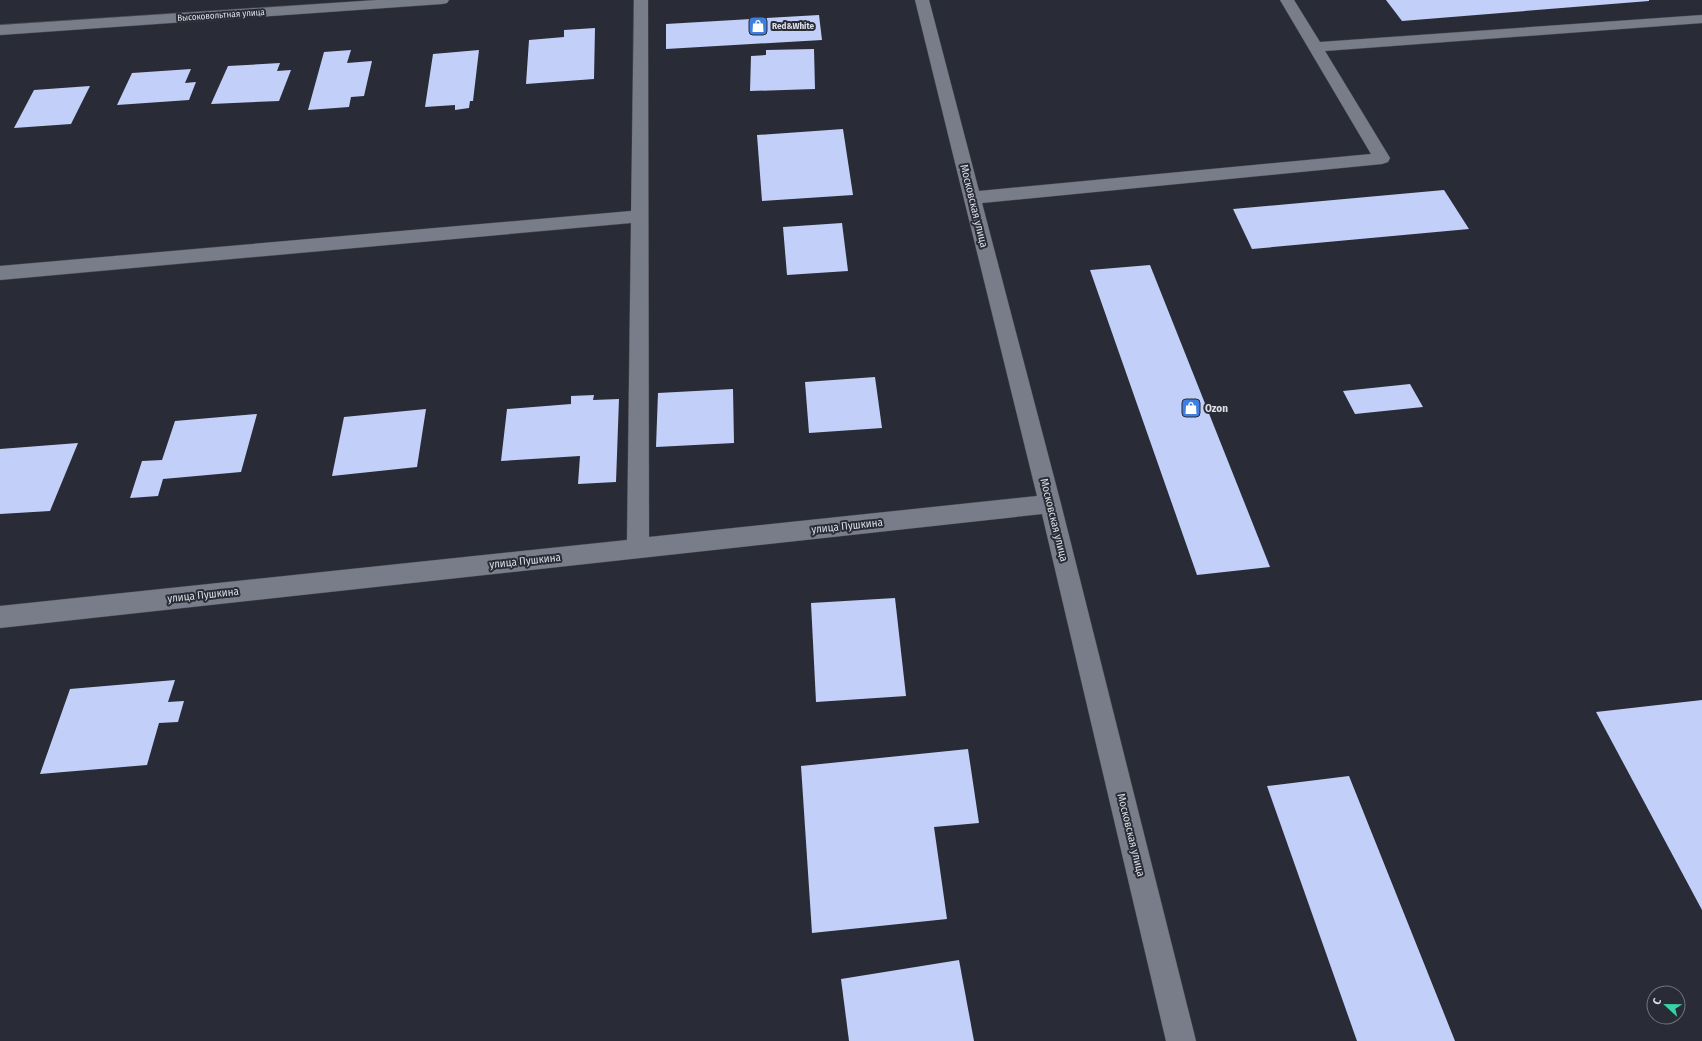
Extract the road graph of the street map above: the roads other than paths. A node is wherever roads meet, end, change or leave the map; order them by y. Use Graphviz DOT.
graph roads {
  1 [pos="442,0"];
  2 [pos="641,0"];
  3 [pos="922,0"];
  4 [pos="1287,0"];
  5 [pos="1702,19"];
  6 [pos="0,30"];
  7 [pos="1315,47"];
  8 [pos="972,198"];
  9 [pos="640,216"];
  10 [pos="0,273"];
  11 [pos="1050,504"];
  12 [pos="638,548"];
  13 [pos="0,617"];
  14 [pos="1181,1041"];
  1 -- 6 [label="street, Высоковольтная улица"];
  2 -- 9 [label="street"];
  3 -- 8 [label="street, Московская улица"];
  4 -- 7 [label="street"];
  5 -- 7 [label="street"];
  7 -- 8 [label="street"];
  8 -- 11 [label="street, Московская улица"];
  9 -- 10 [label="street"];
  9 -- 12 [label="street"];
  11 -- 12 [label="street, улица Пушкина"];
  11 -- 14 [label="street, Московская улица"];
  12 -- 13 [label="street, улица Пушкина"];
}
